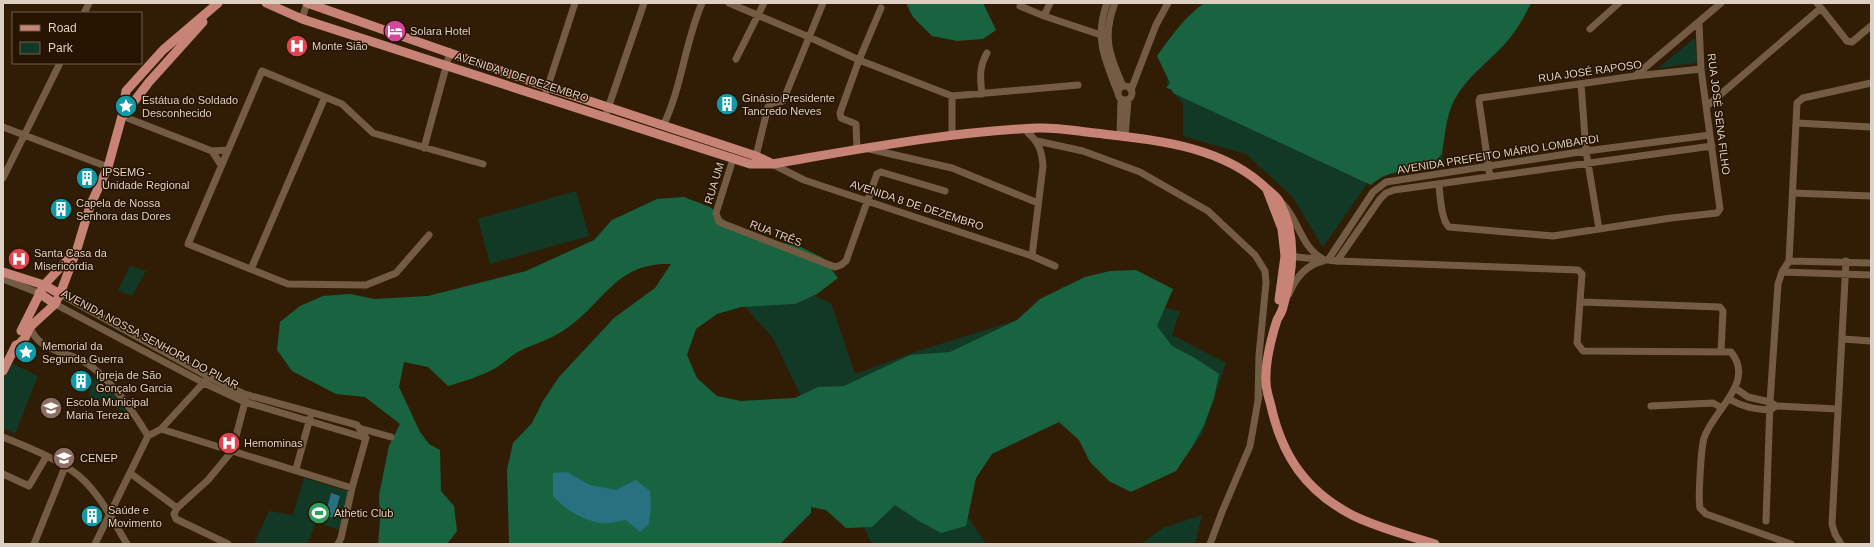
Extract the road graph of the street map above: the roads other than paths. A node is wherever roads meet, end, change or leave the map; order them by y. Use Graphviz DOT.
graph roads {
  1 [pos="89,3"];
  2 [pos="266,3"];
  3 [pos="307,3"];
  4 [pos="575,3"];
  5 [pos="644,3"];
  6 [pos="702,3"];
  7 [pos="729,3"];
  8 [pos="764,3"];
  9 [pos="823,3"];
  10 [pos="1050,3"];
  11 [pos="1107,3"];
  12 [pos="1115,3"];
  13 [pos="1168,3"];
  14 [pos="1620,3"];
  15 [pos="1722,3"];
  16 [pos="217,4"];
  17 [pos="1020,6"];
  18 [pos="1819,6"];
  19 [pos="881,8"];
  20 [pos="84,12"];
  21 [pos="759,15"];
  22 [pos="1044,16"];
  23 [pos="302,19"];
  24 [pos="1699,23"];
  25 [pos="1871,26"];
  26 [pos="1590,29"];
  27 [pos="1101,35"];
  28 [pos="809,37"];
  29 [pos="450,52"];
  30 [pos="987,53"];
  31 [pos="736,59"];
  32 [pos="859,60"];
  33 [pos="60,64"];
  34 [pos="446,65"];
  35 [pos="1701,69"];
  36 [pos="1635,76"];
  37 [pos="1871,83"];
  38 [pos="1581,84"];
  39 [pos="1078,85"];
  40 [pos="1123,86"];
  41 [pos="548,87"];
  42 [pos="1131,90"];
  43 [pos="1118,92"];
  44 [pos="982,94"];
  45 [pos="952,96"];
  46 [pos="325,97"];
  47 [pos="544,98"];
  48 [pos="1125,100"];
  49 [pos="610,106"];
  50 [pos="1707,106"];
  51 [pos="122,116"];
  52 [pos="606,117"];
  53 [pos="1797,123"];
  54 [pos="664,124"];
  55 [pos="3,127"];
  56 [pos="1871,127"];
  57 [pos="1036,128"];
  58 [pos="952,134"];
  59 [pos="24,135"];
  60 [pos="1710,135"];
  61 [pos="1123,136"];
  62 [pos="1037,141"];
  63 [pos="1712,146"];
  64 [pos="424,148"];
  65 [pos="862,149"];
  66 [pos="228,150"];
  67 [pos="212,151"];
  68 [pos="1586,151"];
  69 [pos="756,156"];
  70 [pos="732,159"];
  71 [pos="1588,163"];
  72 [pos="482,164"];
  73 [pos="772,164"];
  74 [pos="221,165"];
  75 [pos="1487,166"];
  76 [pos="108,167"];
  77 [pos="1490,177"];
  78 [pos="3,178"];
  79 [pos="1439,184"];
  80 [pos="1266,187"];
  81 [pos="945,191"];
  82 [pos="1373,192"];
  83 [pos="1793,193"];
  84 [pos="1871,196"];
  85 [pos="1380,199"];
  86 [pos="868,201"];
  87 [pos="1280,201"];
  88 [pos="1038,204"];
  89 [pos="716,213"];
  90 [pos="1598,229"];
  91 [pos="429,235"];
  92 [pos="1307,246"];
  93 [pos="77,249"];
  94 [pos="1032,256"];
  95 [pos="1289,257"];
  96 [pos="1306,259"];
  97 [pos="1326,260"];
  98 [pos="1789,260"];
  99 [pos="1337,261"];
  100 [pos="1846,261"];
  101 [pos="1871,263"];
  102 [pos="1055,266"];
  103 [pos="251,269"];
  104 [pos="3,272"];
  105 [pos="1782,272"];
  106 [pos="1301,274"];
  107 [pos="1846,274"];
  108 [pos="1871,275"];
  109 [pos="3,279"];
  110 [pos="44,285"];
  111 [pos="39,294"];
  112 [pos="60,294"];
  113 [pos="1580,302"];
  114 [pos="55,304"];
  115 [pos="31,312"];
  116 [pos="1280,313"];
  117 [pos="30,327"];
  118 [pos="1843,339"];
  119 [pos="1871,341"];
  120 [pos="14,349"];
  121 [pos="1721,352"];
  122 [pos="3,371"];
  123 [pos="209,377"];
  124 [pos="1266,382"];
  125 [pos="204,383"];
  126 [pos="1735,388"];
  127 [pos="244,394"];
  128 [pos="1258,399"];
  129 [pos="1729,399"];
  130 [pos="245,402"];
  131 [pos="1773,404"];
  132 [pos="1650,406"];
  133 [pos="1722,408"];
  134 [pos="1837,409"];
  135 [pos="1770,410"];
  136 [pos="311,411"];
  137 [pos="310,422"];
  138 [pos="357,426"];
  139 [pos="161,429"];
  140 [pos="148,436"];
  141 [pos="3,437"];
  142 [pos="391,437"];
  143 [pos="366,438"];
  144 [pos="232,451"];
  145 [pos="46,457"];
  146 [pos="65,467"];
  147 [pos="296,469"];
  148 [pos="130,473"];
  149 [pos="3,474"];
  150 [pos="352,488"];
  151 [pos="177,508"];
  152 [pos="109,514"];
  153 [pos="1766,521"];
  154 [pos="34,544"];
  155 [pos="95,544"];
  156 [pos="127,544"];
  157 [pos="228,544"];
  158 [pos="338,544"];
  159 [pos="1210,544"];
  160 [pos="1435,544"];
  161 [pos="1791,544"];
  162 [pos="1841,544"];
  1 -- 20 [label="street"];
  2 -- 23 [label="main road, AVENIDA 8 DE DEZEMBRO"];
  3 -- 23 [label="street"];
  3 -- 29 [label="main road, AVENIDA 8 DE DEZEMBRO"];
  4 -- 41 [label="street"];
  5 -- 49 [label="street"];
  6 -- 54 [label="street"];
  7 -- 21 [label="street"];
  8 -- 21 [label="street"];
  9 -- 28 [label="street"];
  10 -- 22 [label="street"];
  11 -- 27 [label="street"];
  12 -- 40 [label="street"];
  13 -- 42 [label="street"];
  14 -- 26 [label="street"];
  15 -- 24 [label="street"];
  16 -- 51 [label="main road"];
  17 -- 22 [label="street"];
  18 -- 25 [label="street"];
  18 -- 50 [label="street"];
  19 -- 32 [label="street"];
  21 -- 28 [label="street"];
  21 -- 31 [label="street"];
  22 -- 27 [label="street"];
  23 -- 34 [label="main road, AVENIDA 8 DE DEZEMBRO"];
  24 -- 35 [label="street, RUA JOSÉ SENA FILHO"];
  24 -- 36 [label="street"];
  27 -- 43 [label="street"];
  28 -- 32 [label="street"];
  28 -- 69 [label="street"];
  29 -- 34 [label="street"];
  29 -- 41 [label="main road, AVENIDA 8 DE DEZEMBRO"];
  30 -- 44 [label="street"];
  32 -- 45 [label="street"];
  32 -- 65 [label="street"];
  33 -- 59 [label="street"];
  34 -- 47 [label="main road, AVENIDA 8 DE DEZEMBRO"];
  34 -- 64 [label="street"];
  35 -- 36 [label="street, RUA JOSÉ RAPOSO"];
  35 -- 50 [label="street, RUA JOSÉ SENA FILHO"];
  36 -- 38 [label="street, RUA JOSÉ RAPOSO"];
  37 -- 53 [label="street"];
  38 -- 68 [label="street"];
  38 -- 75 [label="street, RUA JOSÉ RAPOSO"];
  39 -- 44 [label="street"];
  40 -- 42 [label="street"];
  40 -- 43 [label="street"];
  41 -- 47 [label="street"];
  41 -- 49 [label="main road, AVENIDA 8 DE DEZEMBRO"];
  42 -- 48 [label="street"];
  43 -- 48 [label="street"];
  44 -- 45 [label="street"];
  45 -- 58 [label="street"];
  46 -- 64 [label="street"];
  46 -- 66 [label="street"];
  46 -- 103 [label="street"];
  47 -- 52 [label="main road, AVENIDA 8 DE DEZEMBRO"];
  48 -- 61 [label="street"];
  49 -- 52 [label="street"];
  49 -- 54 [label="main road, AVENIDA 8 DE DEZEMBRO"];
  50 -- 60 [label="street, RUA JOSÉ SENA FILHO"];
  51 -- 67 [label="street"];
  51 -- 76 [label="main road"];
  52 -- 70 [label="main road, AVENIDA 8 DE DEZEMBRO"];
  53 -- 56 [label="street"];
  53 -- 83 [label="street"];
  54 -- 69 [label="main road, AVENIDA 8 DE DEZEMBRO"];
  55 -- 59 [label="street"];
  57 -- 58 [label="main road"];
  57 -- 61 [label="main road"];
  57 -- 62 [label="street"];
  58 -- 65 [label="main road"];
  59 -- 76 [label="street"];
  59 -- 78 [label="street"];
  60 -- 63 [label="street, RUA JOSÉ SENA FILHO"];
  60 -- 68 [label="street, AVENIDA PREFEITO MÁRIO LOMBARDI"];
  61 -- 80 [label="main road"];
  62 -- 88 [label="street"];
  62 -- 128 [label="street"];
  63 -- 71 [label="street, AVENIDA PREFEITO MÁRIO LOMBARDI"];
  63 -- 90 [label="street, RUA JOSÉ SENA FILHO"];
  64 -- 72 [label="street"];
  65 -- 73 [label="main road"];
  65 -- 88 [label="street"];
  66 -- 67 [label="street"];
  66 -- 74 [label="street"];
  67 -- 74 [label="street"];
  68 -- 71 [label="street"];
  68 -- 75 [label="street, AVENIDA PREFEITO MÁRIO LOMBARDI"];
  69 -- 73 [label="main road, AVENIDA 8 DE DEZEMBRO"];
  70 -- 73 [label="main road, AVENIDA 8 DE DEZEMBRO"];
  70 -- 89 [label="street, RUA UM"];
  71 -- 77 [label="street, AVENIDA PREFEITO MÁRIO LOMBARDI"];
  71 -- 90 [label="street"];
  73 -- 86 [label="street, AVENIDA 8 DE DEZEMBRO"];
  74 -- 103 [label="street"];
  75 -- 77 [label="street"];
  75 -- 82 [label="street, AVENIDA PREFEITO MÁRIO LOMBARDI"];
  76 -- 93 [label="main road"];
  77 -- 79 [label="street, AVENIDA PREFEITO MÁRIO LOMBARDI"];
  79 -- 85 [label="street, AVENIDA PREFEITO MÁRIO LOMBARDI"];
  79 -- 90 [label="street"];
  80 -- 87 [label="main road"];
  80 -- 95 [label="main road"];
  81 -- 86 [label="street"];
  82 -- 85 [label="street"];
  82 -- 97 [label="street, AVENIDA PREFEITO MÁRIO LOMBARDI"];
  83 -- 84 [label="street"];
  83 -- 98 [label="street"];
  85 -- 99 [label="street, AVENIDA PREFEITO MÁRIO LOMBARDI"];
  86 -- 89 [label="street, RUA TRÊS"];
  86 -- 94 [label="street, AVENIDA 8 DE DEZEMBRO"];
  87 -- 92 [label="street"];
  87 -- 95 [label="main road"];
  88 -- 94 [label="street"];
  91 -- 103 [label="street"];
  92 -- 96 [label="street"];
  92 -- 97 [label="street"];
  93 -- 110 [label="main road"];
  93 -- 112 [label="main road"];
  94 -- 102 [label="street, AVENIDA 8 DE DEZEMBRO"];
  95 -- 96 [label="street"];
  95 -- 116 [label="main road"];
  96 -- 97 [label="street"];
  96 -- 106 [label="street"];
  97 -- 99 [label="street"];
  97 -- 106 [label="street"];
  98 -- 100 [label="street"];
  98 -- 105 [label="street"];
  99 -- 113 [label="street"];
  100 -- 101 [label="street"];
  100 -- 107 [label="street"];
  104 -- 110 [label="main road, AVENIDA NOSSA SENHORA DO PILAR"];
  105 -- 107 [label="street"];
  105 -- 131 [label="street"];
  106 -- 116 [label="street"];
  107 -- 108 [label="street"];
  107 -- 118 [label="street"];
  109 -- 111 [label="street"];
  110 -- 111 [label="main road"];
  110 -- 112 [label="main road, AVENIDA NOSSA SENHORA DO PILAR"];
  111 -- 114 [label="main road, AVENIDA NOSSA SENHORA DO PILAR"];
  111 -- 115 [label="main road"];
  112 -- 114 [label="main road"];
  112 -- 123 [label="street, AVENIDA NOSSA SENHORA DO PILAR"];
  113 -- 121 [label="street"];
  113 -- 121 [label="street"];
  114 -- 117 [label="main road"];
  114 -- 125 [label="street, AVENIDA NOSSA SENHORA DO PILAR"];
  115 -- 117 [label="main road"];
  115 -- 120 [label="main road"];
  116 -- 124 [label="main road"];
  117 -- 120 [label="main road"];
  117 -- 140 [label="street"];
  118 -- 119 [label="street"];
  118 -- 134 [label="street"];
  120 -- 122 [label="main road"];
  121 -- 126 [label="street"];
  123 -- 125 [label="street"];
  123 -- 127 [label="street, AVENIDA NOSSA SENHORA DO PILAR"];
  124 -- 128 [label="street"];
  124 -- 160 [label="main road"];
  125 -- 130 [label="street, AVENIDA NOSSA SENHORA DO PILAR"];
  125 -- 139 [label="street"];
  126 -- 129 [label="street"];
  126 -- 131 [label="street"];
  127 -- 130 [label="street"];
  127 -- 136 [label="street, AVENIDA NOSSA SENHORA DO PILAR"];
  128 -- 159 [label="street"];
  129 -- 133 [label="street"];
  129 -- 135 [label="street"];
  130 -- 137 [label="street, AVENIDA NOSSA SENHORA DO PILAR"];
  130 -- 144 [label="street"];
  131 -- 134 [label="street"];
  131 -- 135 [label="street"];
  132 -- 133 [label="street"];
  133 -- 161 [label="street"];
  134 -- 162 [label="street"];
  135 -- 153 [label="street"];
  136 -- 137 [label="street"];
  136 -- 138 [label="street, AVENIDA NOSSA SENHORA DO PILAR"];
  137 -- 143 [label="street, AVENIDA NOSSA SENHORA DO PILAR"];
  137 -- 147 [label="street"];
  138 -- 142 [label="street, AVENIDA NOSSA SENHORA DO PILAR"];
  138 -- 143 [label="street"];
  139 -- 140 [label="street"];
  139 -- 144 [label="street"];
  140 -- 148 [label="street"];
  141 -- 145 [label="street"];
  143 -- 150 [label="street"];
  144 -- 147 [label="street"];
  144 -- 151 [label="street"];
  145 -- 146 [label="street"];
  145 -- 149 [label="street"];
  146 -- 152 [label="street"];
  146 -- 154 [label="street"];
  147 -- 150 [label="street"];
  148 -- 151 [label="street"];
  148 -- 152 [label="street"];
  150 -- 158 [label="street"];
  151 -- 157 [label="street"];
  152 -- 155 [label="street"];
  152 -- 156 [label="street"];
}
